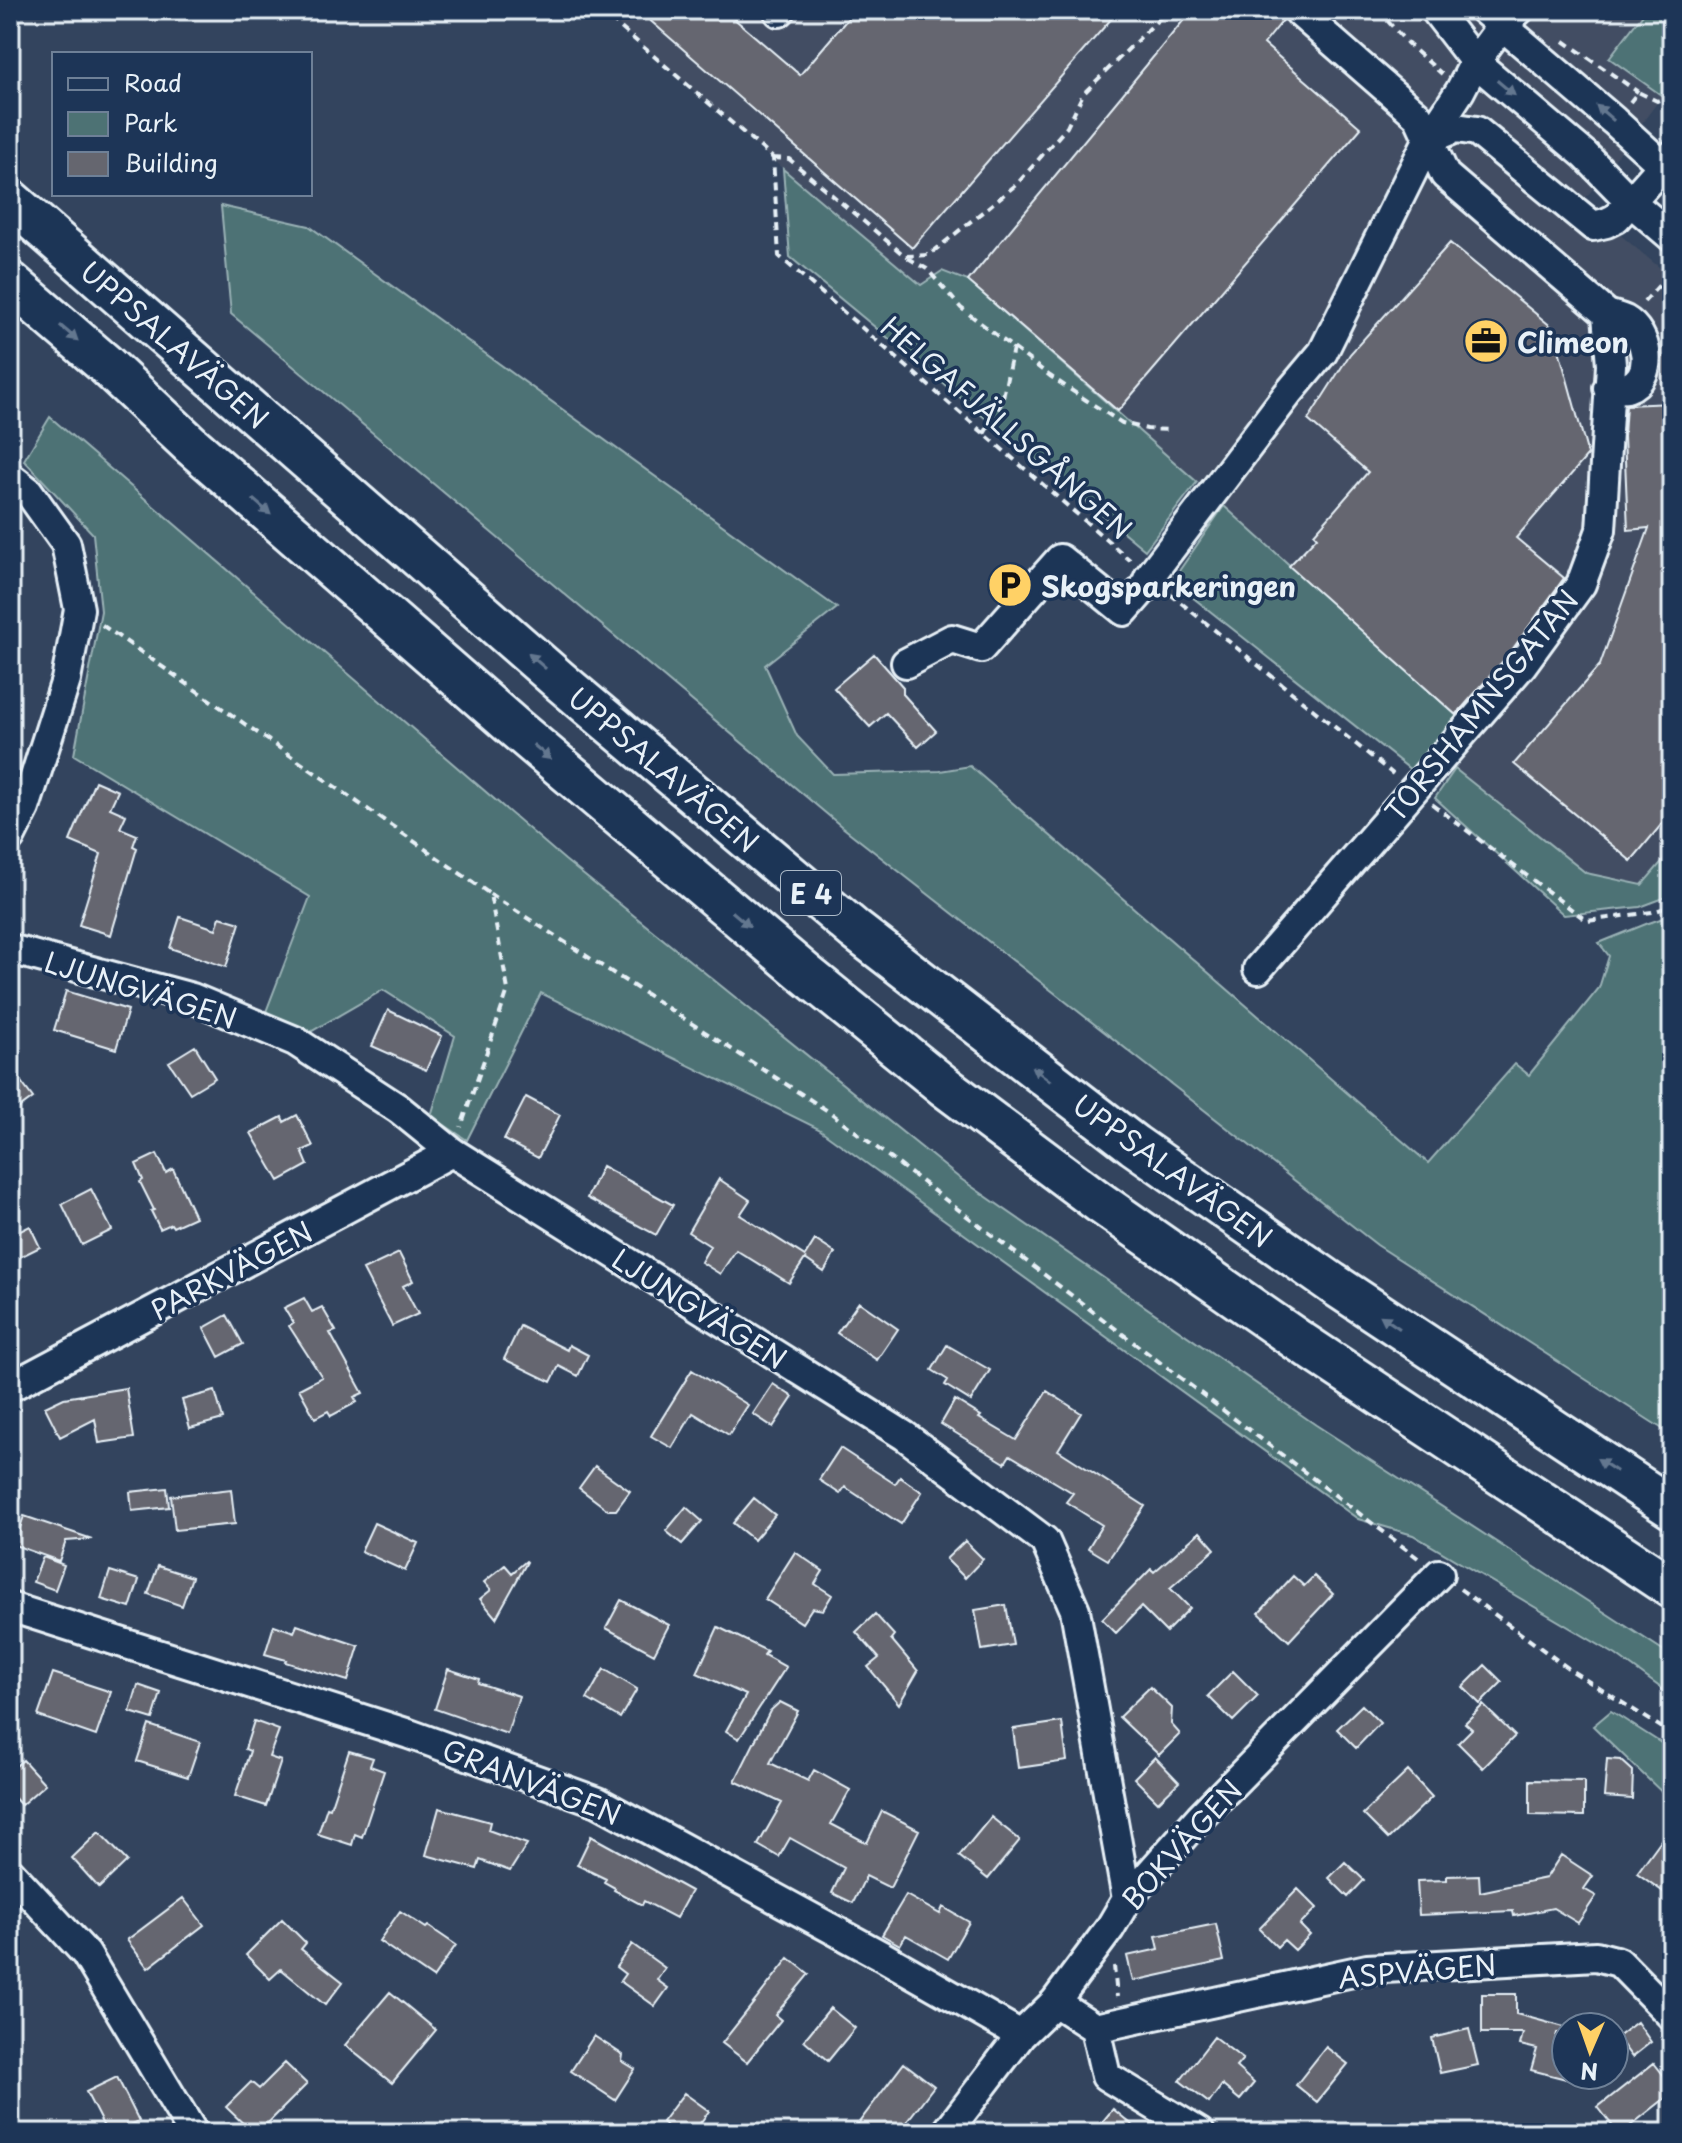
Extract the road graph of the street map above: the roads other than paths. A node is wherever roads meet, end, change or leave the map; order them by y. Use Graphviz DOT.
graph roads {
  1 [pos="1435,10"];
  2 [pos="1300,13"];
  3 [pos="1506,14"];
  4 [pos="1475,62"];
  5 [pos="1428,140"];
  6 [pos="1669,165"];
  7 [pos="10,200"];
  8 [pos="1631,202"];
  9 [pos="1672,237"];
  10 [pos="10,282"];
  11 [pos="10,477"];
  12 [pos="906,663"];
  13 [pos="10,838"];
  14 [pos="10,949"];
  15 [pos="1258,969"];
  16 [pos="452,1152"];
  17 [pos="10,1387"];
  18 [pos="1672,1508"];
  19 [pos="1439,1574"];
  20 [pos="1672,1588"];
  21 [pos="10,1607"];
  22 [pos="10,1872"];
  23 [pos="1127,1899"];
  24 [pos="1055,2002"];
  25 [pos="1672,2016"];
  26 [pos="1107,2025"];
  27 [pos="1021,2035"];
  28 [pos="193,2133"];
  29 [pos="946,2133"];
  30 [pos="1200,2133"];
  1 -- 4 [label="street"];
  2 -- 5 [label="street, TORSHAMNSGATAN"];
  3 -- 4 [label="street"];
  6 -- 3 [label="street, one-way"];
  4 -- 5 [label="street"];
  4 -- 8 [label="street, one-way"];
  5 -- 8 [label="street"];
  5 -- 12 [label="street"];
  5 -- 15 [label="street, TORSHAMNSGATAN"];
  6 -- 8 [label="street"];
  18 -- 7 [label="highway, UPPSALAVÄGEN / E 4, one-way"];
  8 -- 9 [label="street"];
  10 -- 20 [label="highway, E 4, one-way"];
  11 -- 13 [label="street"];
  14 -- 16 [label="street, LJUNGVÄGEN"];
  16 -- 17 [label="street, PARKVÄGEN"];
  16 -- 23 [label="street, LJUNGVÄGEN"];
  19 -- 23 [label="street, BOKVÄGEN"];
  21 -- 27 [label="street, GRANVÄGEN"];
  22 -- 28 [label="street"];
  23 -- 24 [label="street, BOKVÄGEN"];
  24 -- 26 [label="street"];
  24 -- 27 [label="street, BOKVÄGEN"];
  25 -- 26 [label="street, ASPVÄGEN"];
  26 -- 30 [label="street"];
  27 -- 29 [label="street, BOKVÄGEN"];
}
